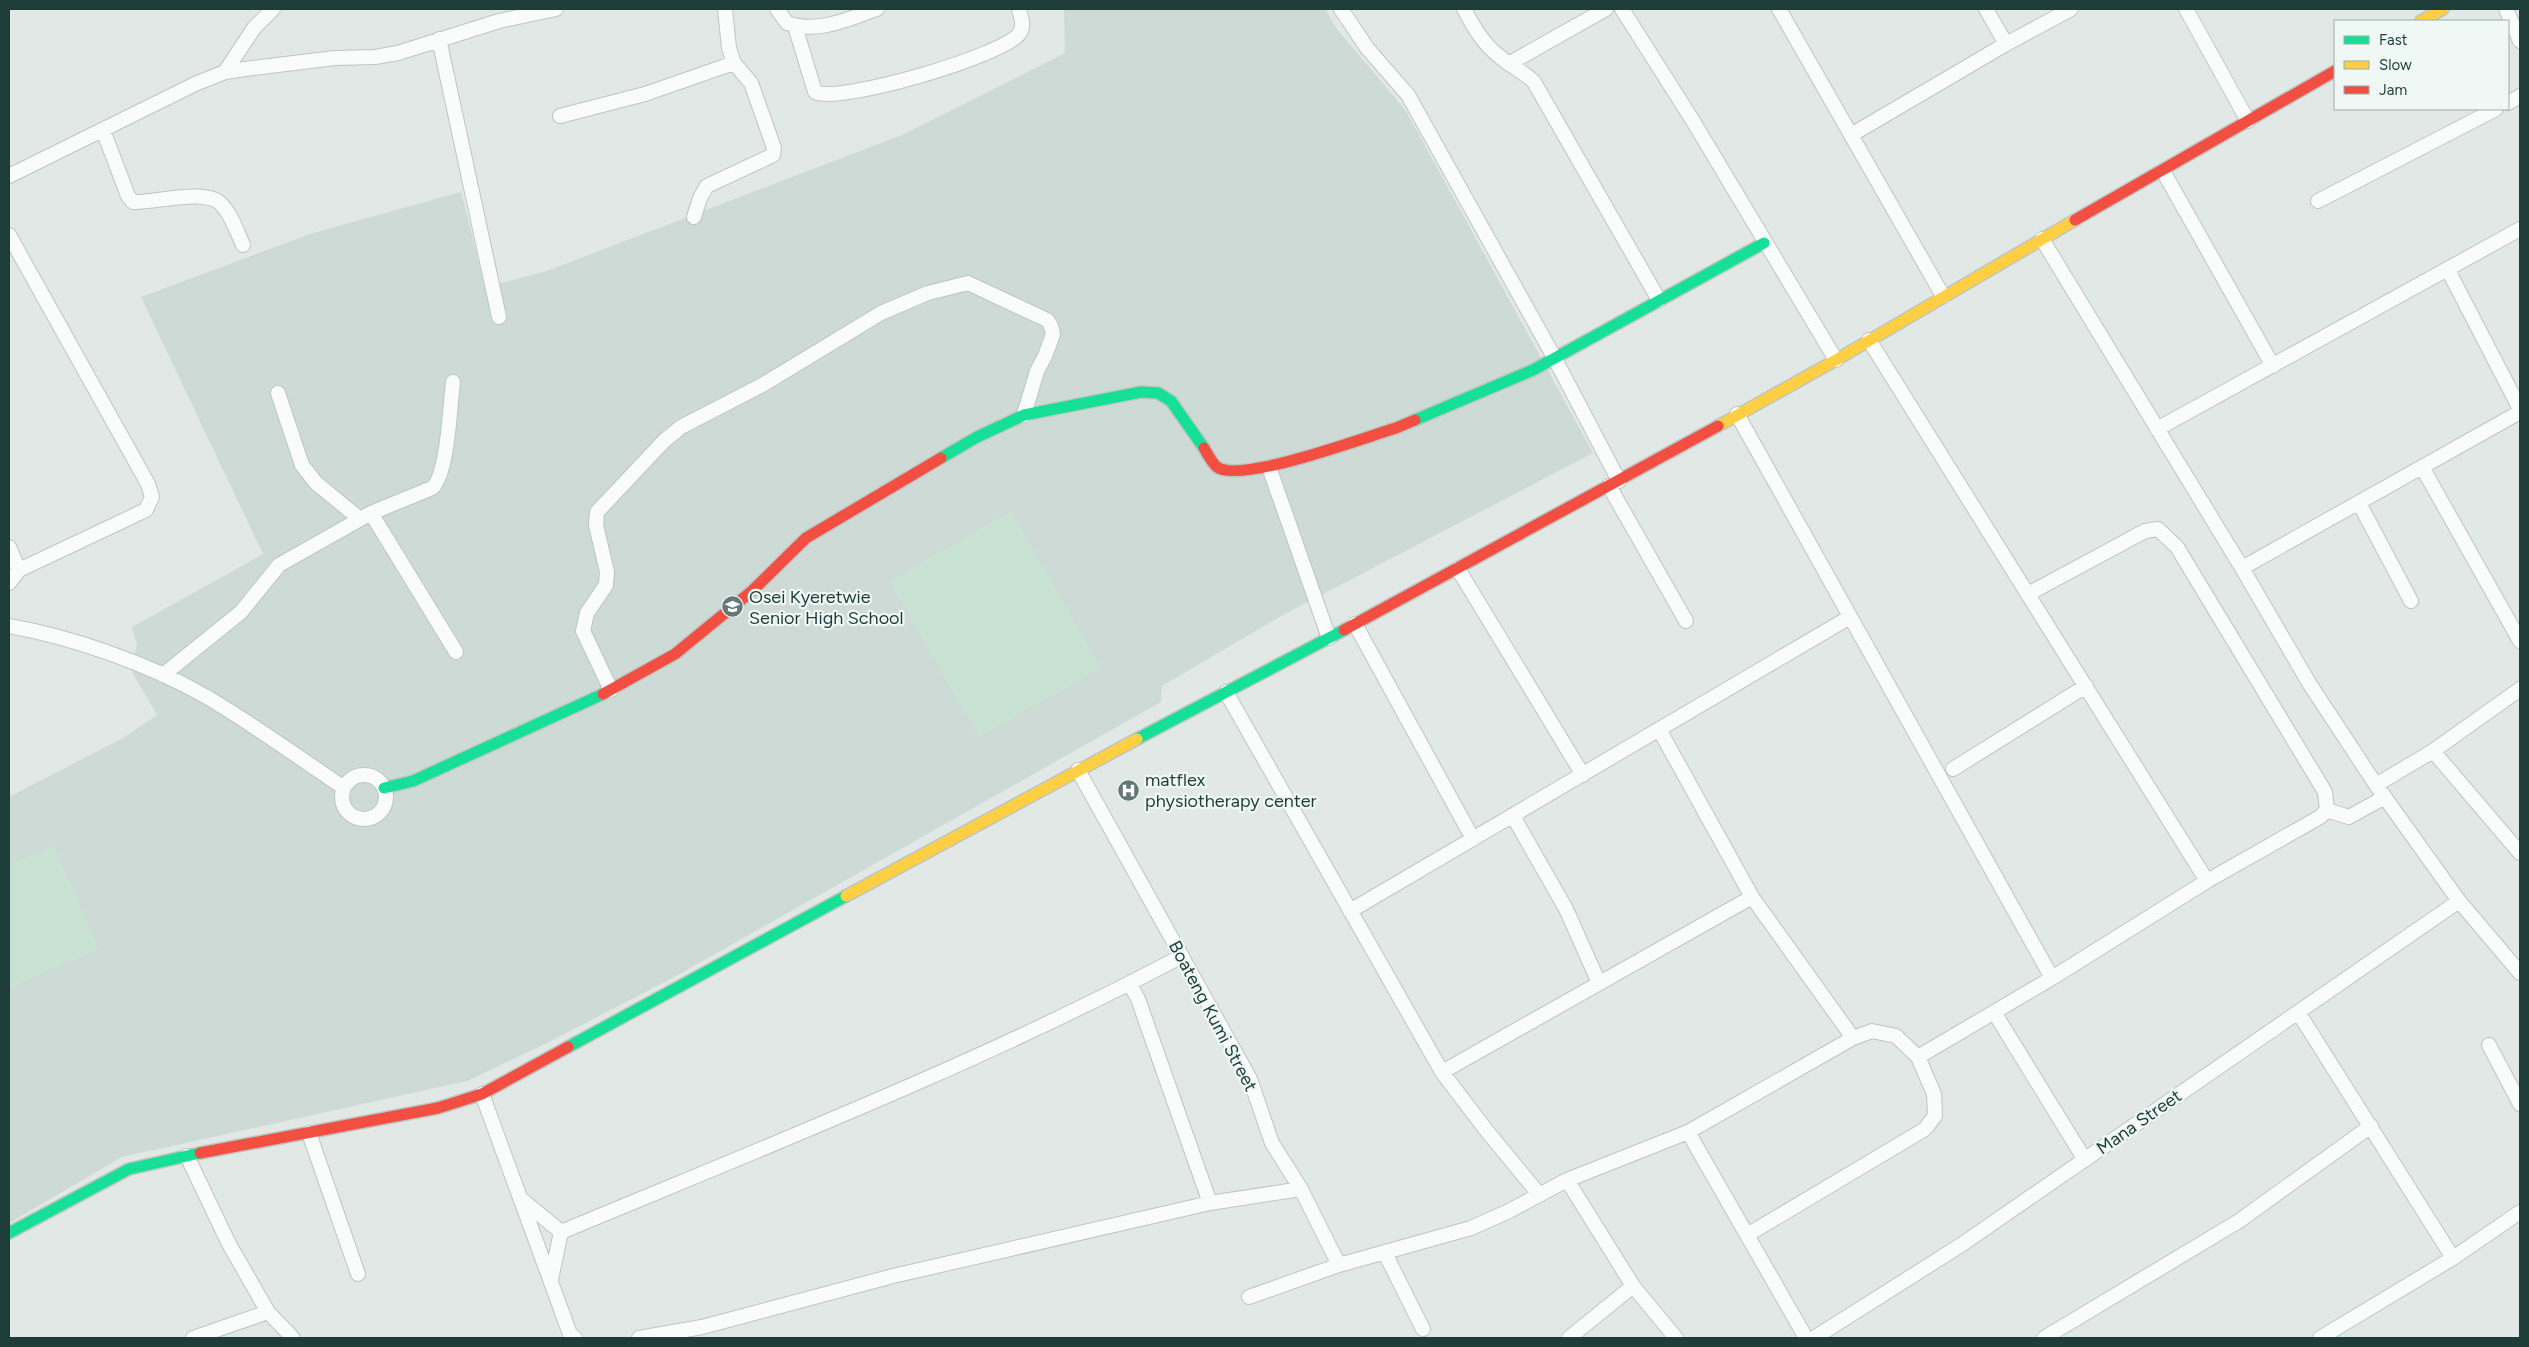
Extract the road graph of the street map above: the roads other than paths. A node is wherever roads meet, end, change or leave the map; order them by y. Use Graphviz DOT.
graph roads {
  1 [pos="273,9"];
  2 [pos="556,9"];
  3 [pos="725,9"];
  4 [pos="777,9"];
  5 [pos="877,9"];
  6 [pos="1019,9"];
  7 [pos="1341,9"];
  8 [pos="1464,9"];
  9 [pos="1606,9"];
  10 [pos="1622,9"];
  11 [pos="1779,9"];
  12 [pos="1986,9"];
  13 [pos="2071,9"];
  14 [pos="2186,9"];
  15 [pos="2443,9"];
  16 [pos="2506,9"];
  17 [pos="2423,20"];
  18 [pos="795,26"];
  19 [pos="439,39"];
  20 [pos="2520,41"];
  21 [pos="2006,44"];
  22 [pos="734,63"];
  23 [pos="1510,63"];
  24 [pos="226,72"];
  25 [pos="2334,72"];
  26 [pos="2520,96"];
  27 [pos="2509,102"];
  28 [pos="2494,110"];
  29 [pos="560,116"];
  30 [pos="2248,121"];
  31 [pos="103,130"];
  32 [pos="1850,134"];
  33 [pos="2163,171"];
  34 [pos="9,176"];
  35 [pos="2318,201"];
  36 [pos="694,217"];
  37 [pos="2520,229"];
  38 [pos="9,235"];
  39 [pos="2042,239"];
  40 [pos="1764,243"];
  41 [pos="243,245"];
  42 [pos="2448,270"];
  43 [pos="1943,296"];
  44 [pos="1659,300"];
  45 [pos="499,316"];
  46 [pos="1869,340"];
  47 [pos="1554,357"];
  48 [pos="1836,360"];
  49 [pos="2273,366"];
  50 [pos="453,382"];
  51 [pos="278,393"];
  52 [pos="2520,411"];
  53 [pos="1736,414"];
  54 [pos="1024,415"];
  55 [pos="2157,429"];
  56 [pos="1269,467"];
  57 [pos="2422,467"];
  58 [pos="1614,484"];
  59 [pos="2358,503"];
  60 [pos="366,516"];
  61 [pos="9,547"];
  62 [pos="2242,568"];
  63 [pos="1458,569"];
  64 [pos="20,570"];
  65 [pos="9,583"];
  66 [pos="2028,594"];
  67 [pos="2411,601"];
  68 [pos="1850,617"];
  69 [pos="1686,621"];
  70 [pos="1355,624"];
  71 [pos="9,626"];
  72 [pos="1329,638"];
  73 [pos="2520,641"];
  74 [pos="456,652"];
  75 [pos="164,675"];
  76 [pos="2086,686"];
  77 [pos="2520,689"];
  78 [pos="611,690"];
  79 [pos="1226,692"];
  80 [pos="1660,731"];
  81 [pos="2433,751"];
  82 [pos="1953,769"];
  83 [pos="1078,770"];
  84 [pos="1582,775"];
  85 [pos="2376,785"];
  86 [pos="344,788"];
  87 [pos="384,788"];
  88 [pos="2384,797"];
  89 [pos="2327,810"];
  90 [pos="1513,816"];
  91 [pos="1474,839"];
  92 [pos="2520,852"];
  93 [pos="2207,880"];
  94 [pos="1752,897"];
  95 [pos="2459,901"];
  96 [pos="1350,911"];
  97 [pos="1182,956"];
  98 [pos="2520,973"];
  99 [pos="2052,978"];
  100 [pos="1130,984"];
  101 [pos="1599,984"];
  102 [pos="1994,1012"];
  103 [pos="2298,1012"];
  104 [pos="1854,1038"];
  105 [pos="2489,1046"];
  106 [pos="1918,1057"];
  107 [pos="1442,1072"];
  108 [pos="482,1094"];
  109 [pos="2520,1104"];
  110 [pos="2371,1126"];
  111 [pos="309,1132"];
  112 [pos="1688,1132"];
  113 [pos="187,1156"];
  114 [pos="2085,1160"];
  115 [pos="1567,1180"];
  116 [pos="1301,1189"];
  117 [pos="1538,1193"];
  118 [pos="521,1199"];
  119 [pos="1210,1203"];
  120 [pos="2520,1212"];
  121 [pos="561,1232"];
  122 [pos="9,1233"];
  123 [pos="1747,1235"];
  124 [pos="1385,1252"];
  125 [pos="2452,1258"];
  126 [pos="1339,1266"];
  127 [pos="358,1274"];
  128 [pos="551,1279"];
  129 [pos="1633,1286"];
  130 [pos="1250,1297"];
  131 [pos="268,1312"];
  132 [pos="1423,1329"];
  133 [pos="2053,1336"];
  134 [pos="193,1338"];
  135 [pos="293,1338"];
  136 [pos="575,1338"];
  137 [pos="639,1338"];
  138 [pos="1569,1338"];
  139 [pos="1676,1338"];
  140 [pos="1806,1338"];
  141 [pos="1814,1338"];
  142 [pos="2320,1338"];
  1 -- 24 [label="street"];
  2 -- 19 [label="street"];
  3 -- 22 [label="street"];
  4 -- 18 [label="street"];
  5 -- 18 [label="street"];
  6 -- 18 [label="street"];
  7 -- 47 [label="street"];
  8 -- 23 [label="street"];
  9 -- 23 [label="street"];
  10 -- 40 [label="street"];
  11 -- 32 [label="street"];
  12 -- 21 [label="street"];
  13 -- 21 [label="street"];
  14 -- 30 [label="street"];
  15 -- 17 [label="street"];
  16 -- 20 [label="street"];
  19 -- 24 [label="street"];
  19 -- 45 [label="street"];
  21 -- 32 [label="street"];
  22 -- 29 [label="street"];
  22 -- 36 [label="street"];
  23 -- 44 [label="street"];
  24 -- 31 [label="street"];
  25 -- 30 [label="street"];
  26 -- 27 [label="street"];
  28 -- 35 [label="street"];
  30 -- 33 [label="street"];
  31 -- 34 [label="street"];
  31 -- 41 [label="street"];
  32 -- 43 [label="street"];
  33 -- 39 [label="street"];
  33 -- 49 [label="street"];
  37 -- 42 [label="street"];
  38 -- 64 [label="street"];
  39 -- 43 [label="street"];
  39 -- 55 [label="street"];
  40 -- 44 [label="street"];
  40 -- 48 [label="street"];
  42 -- 49 [label="street"];
  42 -- 52 [label="street"];
  43 -- 46 [label="street"];
  44 -- 47 [label="street"];
  46 -- 48 [label="street"];
  46 -- 66 [label="street"];
  47 -- 56 [label="street"];
  47 -- 58 [label="street"];
  48 -- 53 [label="street"];
  49 -- 55 [label="street"];
  50 -- 60 [label="street"];
  51 -- 60 [label="street"];
  52 -- 57 [label="street"];
  53 -- 58 [label="street"];
  53 -- 68 [label="street"];
  54 -- 56 [label="street"];
  54 -- 78 [label="street"];
  54 -- 78 [label="street"];
  55 -- 62 [label="street"];
  56 -- 72 [label="street"];
  57 -- 59 [label="street"];
  57 -- 73 [label="street"];
  58 -- 63 [label="street"];
  58 -- 69 [label="street"];
  59 -- 62 [label="street"];
  59 -- 67 [label="street"];
  60 -- 74 [label="street"];
  60 -- 75 [label="street"];
  61 -- 64 [label="street"];
  62 -- 85 [label="street"];
  63 -- 70 [label="street"];
  63 -- 84 [label="street"];
  64 -- 65 [label="street"];
  66 -- 76 [label="street"];
  66 -- 89 [label="street"];
  68 -- 80 [label="street"];
  68 -- 99 [label="street"];
  70 -- 72 [label="street"];
  70 -- 91 [label="street"];
  71 -- 75 [label="street"];
  72 -- 79 [label="street"];
  75 -- 86 [label="street"];
  76 -- 82 [label="street"];
  76 -- 93 [label="street"];
  77 -- 81 [label="street"];
  78 -- 87 [label="street"];
  79 -- 83 [label="street"];
  79 -- 96 [label="street"];
  80 -- 84 [label="street"];
  80 -- 94 [label="street"];
  81 -- 85 [label="street"];
  81 -- 92 [label="street"];
  83 -- 97 [label="street, Boateng Kumi Street"];
  83 -- 108 [label="street"];
  84 -- 90 [label="street"];
  85 -- 88 [label="street"];
  86 -- 87 [label="street"];
  86 -- 87 [label="street"];
  88 -- 89 [label="street"];
  88 -- 95 [label="street"];
  89 -- 93 [label="street"];
  90 -- 91 [label="street"];
  90 -- 101 [label="street"];
  91 -- 96 [label="street"];
  93 -- 99 [label="street"];
  94 -- 101 [label="street"];
  94 -- 104 [label="street"];
  95 -- 98 [label="street"];
  95 -- 103 [label="street, Mana Street"];
  96 -- 107 [label="street"];
  97 -- 100 [label="street"];
  97 -- 116 [label="street, Boateng Kumi Street"];
  99 -- 102 [label="street"];
  100 -- 119 [label="street"];
  100 -- 121 [label="street"];
  101 -- 107 [label="street"];
  102 -- 106 [label="street"];
  102 -- 114 [label="street"];
  103 -- 110 [label="street"];
  103 -- 114 [label="street, Mana Street"];
  104 -- 106 [label="street"];
  104 -- 112 [label="street"];
  105 -- 109 [label="street"];
  106 -- 123 [label="street"];
  107 -- 117 [label="street"];
  108 -- 111 [label="street"];
  108 -- 118 [label="street"];
  110 -- 125 [label="street"];
  110 -- 133 [label="street"];
  111 -- 113 [label="street"];
  111 -- 127 [label="street"];
  112 -- 115 [label="street"];
  112 -- 123 [label="street"];
  113 -- 122 [label="street"];
  113 -- 131 [label="street"];
  114 -- 141 [label="street, Mana Street"];
  115 -- 117 [label="street"];
  115 -- 129 [label="street"];
  116 -- 119 [label="street"];
  116 -- 126 [label="street, Boateng Kumi Street"];
  117 -- 124 [label="street"];
  118 -- 121 [label="street"];
  118 -- 128 [label="street"];
  119 -- 137 [label="street"];
  120 -- 125 [label="street"];
  121 -- 128 [label="street"];
  123 -- 140 [label="street"];
  124 -- 126 [label="street"];
  124 -- 132 [label="street"];
  125 -- 142 [label="street"];
  126 -- 130 [label="street"];
  128 -- 136 [label="street"];
  129 -- 138 [label="street"];
  129 -- 139 [label="street"];
  131 -- 134 [label="street"];
  131 -- 135 [label="street"];
}
